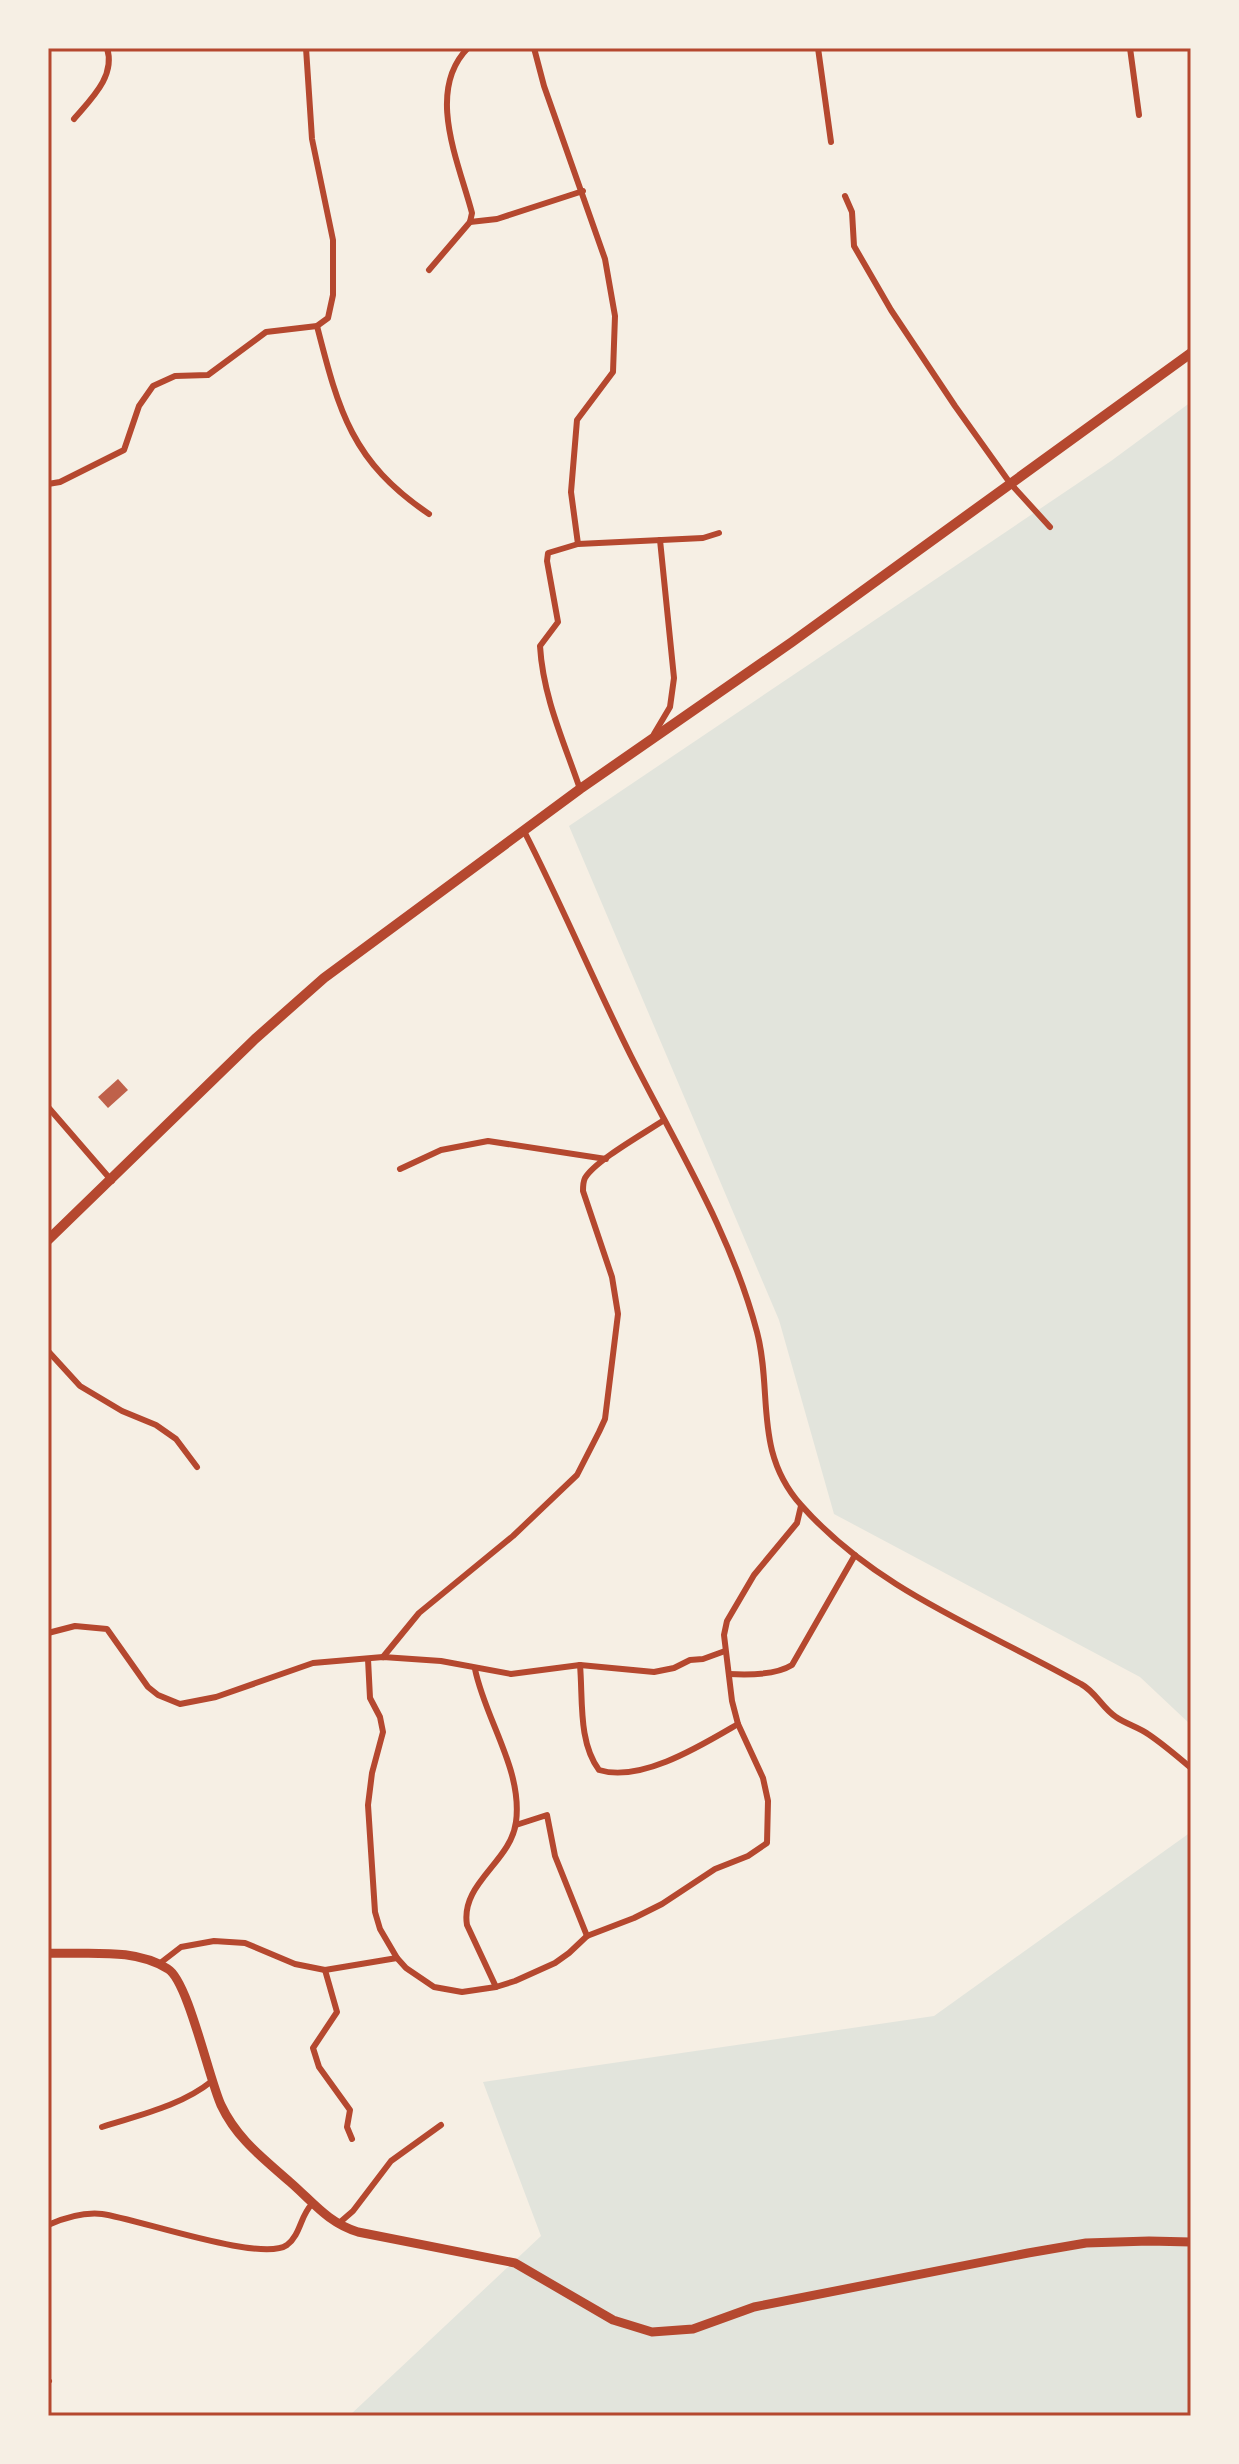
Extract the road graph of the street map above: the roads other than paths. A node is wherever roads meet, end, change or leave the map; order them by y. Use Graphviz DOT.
graph roads {
  1 [pos="107,48"];
  2 [pos="306,48"];
  3 [pos="468,48"];
  4 [pos="534,48"];
  5 [pos="818,48"];
  6 [pos="1130,48"];
  7 [pos="1139,115"];
  8 [pos="74,119"];
  9 [pos="831,142"];
  10 [pos="583,191"];
  11 [pos="845,196"];
  12 [pos="470,222"];
  13 [pos="429,270"];
  14 [pos="317,326"];
  15 [pos="1191,353"];
  16 [pos="1010,483"];
  17 [pos="48,484"];
  18 [pos="429,514"];
  19 [pos="1050,527"];
  20 [pos="719,533"];
  21 [pos="660,540"];
  22 [pos="578,544"];
  23 [pos="648,744"];
  24 [pos="580,789"];
  25 [pos="524,831"];
  26 [pos="48,1107"];
  27 [pos="664,1120"];
  28 [pos="606,1159"];
  29 [pos="400,1169"];
  30 [pos="112,1181"];
  31 [pos="48,1240"];
  32 [pos="48,1351"];
  33 [pos="197,1467"];
  34 [pos="801,1506"];
  35 [pos="855,1555"];
  36 [pos="48,1633"];
  37 [pos="725,1651"];
  38 [pos="383,1657"];
  39 [pos="368,1659"];
  40 [pos="580,1665"];
  41 [pos="475,1669"];
  42 [pos="729,1674"];
  43 [pos="738,1724"];
  44 [pos="1191,1768"];
  45 [pos="516,1825"];
  46 [pos="587,1936"];
  47 [pos="48,1953"];
  48 [pos="397,1958"];
  49 [pos="159,1964"];
  50 [pos="325,1970"];
  51 [pos="496,1987"];
  52 [pos="212,2081"];
  53 [pos="441,2125"];
  54 [pos="102,2127"];
  55 [pos="352,2139"];
  56 [pos="312,2204"];
  57 [pos="338,2224"];
  58 [pos="48,2225"];
  59 [pos="1191,2242"];
  1 -- 8 [label="street"];
  2 -- 14 [label="street"];
  3 -- 12 [label="street"];
  4 -- 10 [label="street"];
  5 -- 9 [label="street"];
  6 -- 7 [label="street"];
  10 -- 12 [label="street"];
  10 -- 22 [label="street"];
  11 -- 16 [label="street"];
  12 -- 13 [label="street"];
  14 -- 17 [label="street"];
  14 -- 18 [label="street"];
  15 -- 16 [label="highway"];
  16 -- 19 [label="street"];
  16 -- 23 [label="highway"];
  20 -- 21 [label="street"];
  21 -- 22 [label="street"];
  21 -- 23 [label="street"];
  22 -- 24 [label="street"];
  23 -- 24 [label="highway"];
  24 -- 25 [label="highway"];
  25 -- 27 [label="street"];
  25 -- 30 [label="highway"];
  26 -- 30 [label="street"];
  27 -- 28 [label="street"];
  27 -- 34 [label="street"];
  28 -- 29 [label="street"];
  28 -- 38 [label="street"];
  30 -- 31 [label="highway"];
  32 -- 33 [label="street"];
  34 -- 35 [label="street"];
  34 -- 37 [label="street"];
  35 -- 42 [label="street"];
  35 -- 44 [label="street"];
  36 -- 39 [label="street"];
  37 -- 40 [label="street"];
  37 -- 42 [label="street"];
  38 -- 39 [label="street"];
  38 -- 41 [label="street"];
  39 -- 48 [label="street"];
  40 -- 41 [label="street"];
  40 -- 43 [label="street"];
  41 -- 45 [label="street"];
  42 -- 43 [label="street"];
  43 -- 46 [label="street"];
  45 -- 46 [label="street"];
  45 -- 51 [label="street"];
  46 -- 51 [label="street"];
  47 -- 49 [label="main road"];
  48 -- 50 [label="street"];
  48 -- 51 [label="street"];
  49 -- 50 [label="street"];
  49 -- 52 [label="main road"];
  50 -- 55 [label="street"];
  52 -- 54 [label="street"];
  52 -- 56 [label="main road"];
  53 -- 57 [label="street"];
  56 -- 57 [label="main road"];
  56 -- 58 [label="street"];
  57 -- 59 [label="main road"];
}
